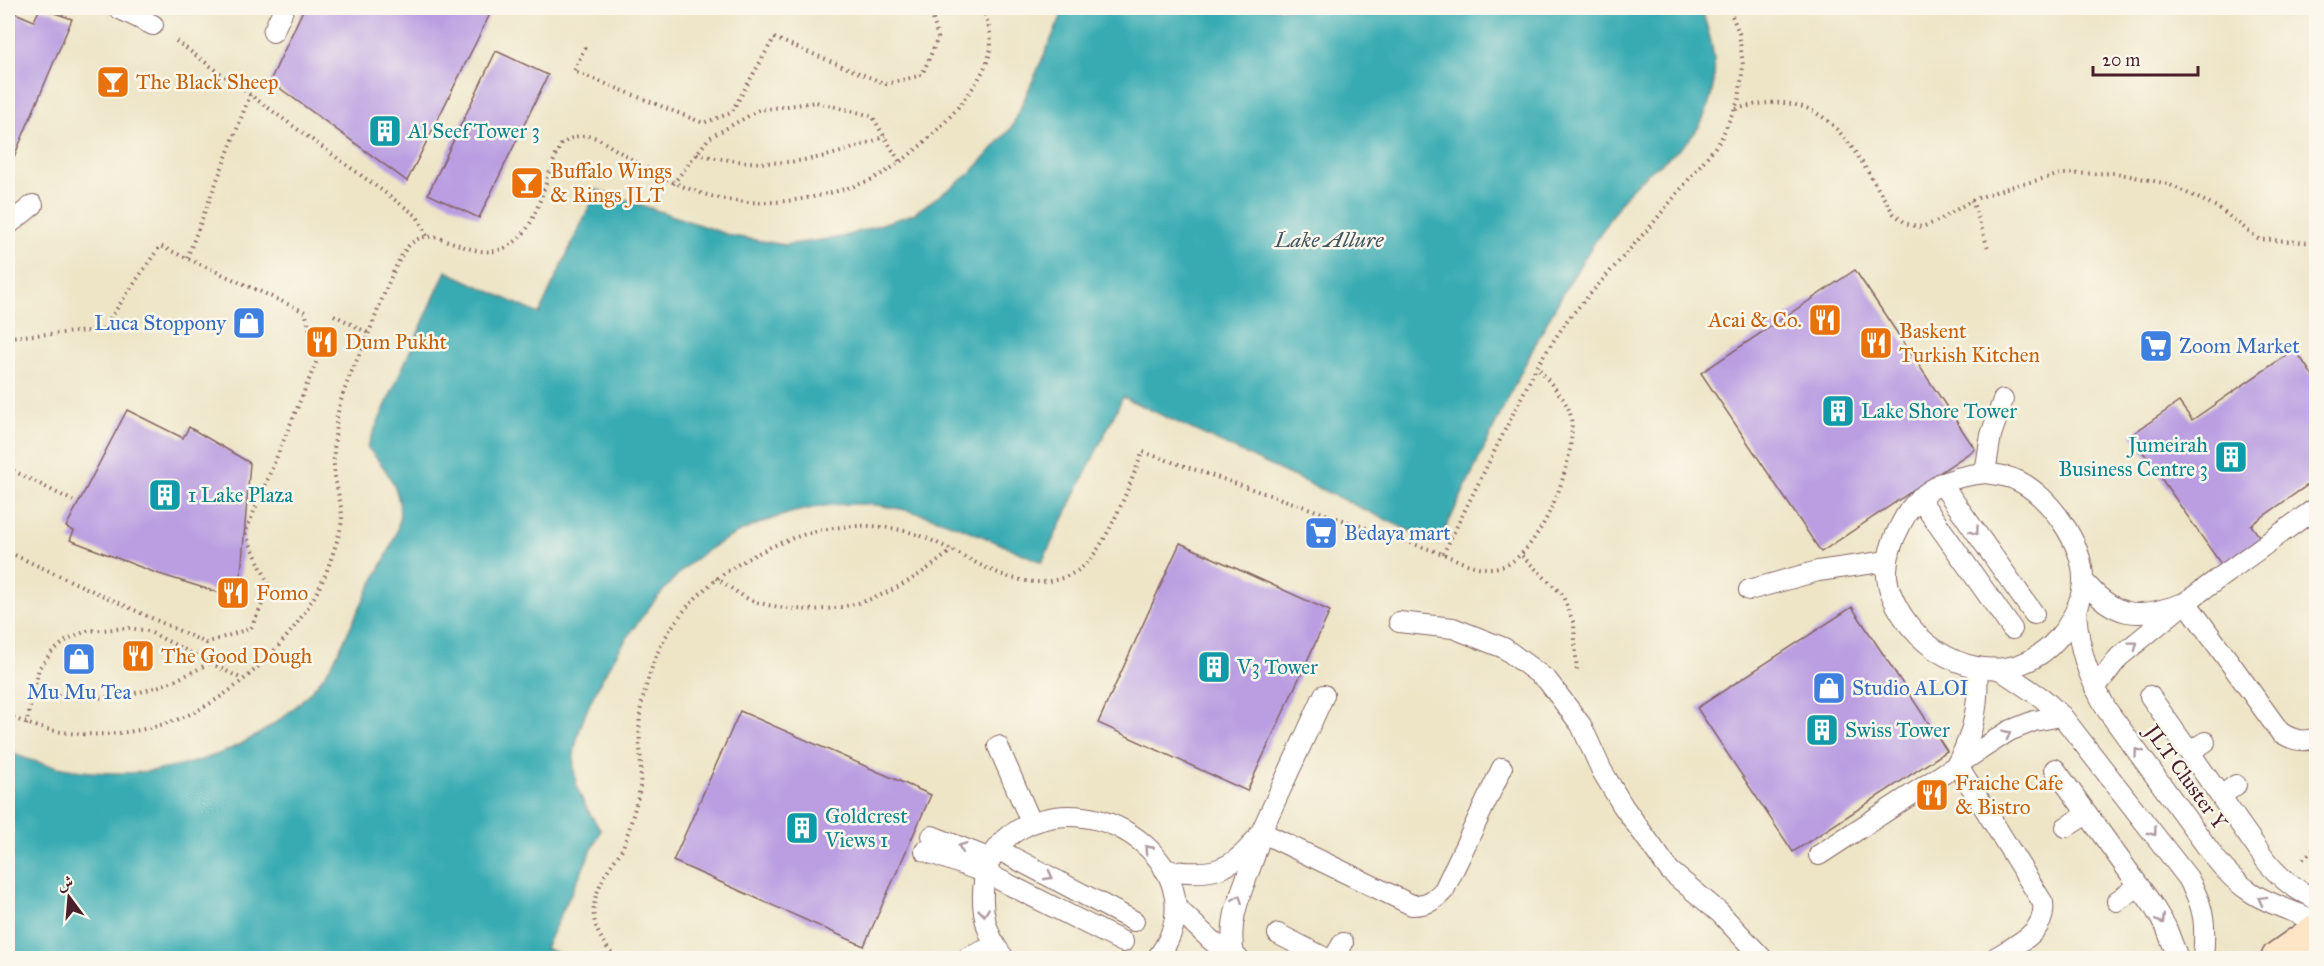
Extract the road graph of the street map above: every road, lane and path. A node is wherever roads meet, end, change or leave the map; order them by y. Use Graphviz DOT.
graph roads {
  1 [pos="118,8"];
  2 [pos="284,8"];
  3 [pos="930,8"];
  4 [pos="983,8"];
  5 [pos="1729,8"];
  6 [pos="153,25"];
  7 [pos="273,32"];
  8 [pos="585,47"];
  9 [pos="250,95"];
  10 [pos="1736,109"];
  11 [pos="885,136"];
  12 [pos="697,154"];
  13 [pos="901,164"];
  14 [pos="673,184"];
  15 [pos="1972,200"];
  16 [pos="33,205"];
  17 [pos="8,225"];
  18 [pos="427,236"];
  19 [pos="2316,243"];
  20 [pos="1989,251"];
  21 [pos="187,258"];
  22 [pos="334,315"];
  23 [pos="368,333"];
  24 [pos="8,337"];
  25 [pos="1537,366"];
  26 [pos="2002,400"];
  27 [pos="8,468"];
  28 [pos="1985,473"];
  29 [pos="1941,483"];
  30 [pos="1919,498"];
  31 [pos="73,501"];
  32 [pos="2313,510"];
  33 [pos="952,550"];
  34 [pos="8,552"];
  35 [pos="1443,554"];
  36 [pos="1522,556"];
  37 [pos="1888,561"];
  38 [pos="717,578"];
  39 [pos="2083,580"];
  40 [pos="1749,590"];
  41 [pos="2186,602"];
  42 [pos="2076,612"];
  43 [pos="2034,615"];
  44 [pos="1399,622"];
  45 [pos="2012,629"];
  46 [pos="211,662"];
  47 [pos="1977,667"];
  48 [pos="1998,669"];
  49 [pos="242,679"];
  50 [pos="2095,688"];
  51 [pos="34,692"];
  52 [pos="1324,695"];
  53 [pos="2150,696"];
  54 [pos="8,715"];
  55 [pos="2061,716"];
  56 [pos="26,725"];
  57 [pos="1581,725"];
  58 [pos="2316,738"];
  59 [pos="998,746"];
  60 [pos="1957,764"];
  61 [pos="1502,768"];
  62 [pos="2055,769"];
  63 [pos="2087,814"];
  64 [pos="1031,822"];
  65 [pos="2066,828"];
  66 [pos="1261,832"];
  67 [pos="928,843"];
  68 [pos="1819,855"];
  69 [pos="991,861"];
  70 [pos="1164,869"];
  71 [pos="2139,886"];
  72 [pos="2316,899"];
  73 [pos="2117,901"];
  74 [pos="1177,909"];
  75 [pos="1134,921"];
  76 [pos="2316,921"];
  77 [pos="2316,931"];
  78 [pos="1278,934"];
  79 [pos="1123,942"];
  80 [pos="999,952"];
  81 [pos="1236,957"];
  82 [pos="615,958"];
  83 [pos="967,958"];
  84 [pos="1157,958"];
  85 [pos="1325,958"];
  86 [pos="1762,958"];
  87 [pos="1995,958"];
  88 [pos="2178,958"];
  89 [pos="2203,958"];
  90 [pos="2278,958"];
  1 -- 6 [label="lane"];
  2 -- 7 [label="lane"];
  3 -- 8 [label="path"];
  4 -- 13 [label="path"];
  5 -- 10 [label="path"];
  6 -- 9 [label="path"];
  9 -- 18 [label="path"];
  9 -- 21 [label="path"];
  10 -- 15 [label="path"];
  10 -- 25 [label="path"];
  11 -- 12 [label="path"];
  11 -- 12 [label="path"];
  11 -- 13 [label="path"];
  12 -- 14 [label="path"];
  13 -- 14 [label="path"];
  14 -- 18 [label="path"];
  15 -- 19 [label="path"];
  15 -- 20 [label="path"];
  16 -- 17 [label="lane"];
  18 -- 23 [label="path"];
  21 -- 24 [label="path"];
  21 -- 34 [label="path"];
  22 -- 23 [label="path"];
  23 -- 49 [label="path"];
  25 -- 35 [label="path"];
  25 -- 36 [label="path"];
  26 -- 28 [label="lane"];
  27 -- 31 [label="path"];
  28 -- 29 [label="lane, JLT Cluster Y"];
  28 -- 39 [label="lane, JLT Cluster Y"];
  29 -- 30 [label="lane, JLT Cluster Y"];
  29 -- 43 [label="lane, one-way"];
  30 -- 37 [label="lane, JLT Cluster Y"];
  30 -- 45 [label="lane"];
  32 -- 41 [label="lane"];
  33 -- 35 [label="path"];
  33 -- 38 [label="path"];
  33 -- 38 [label="path"];
  35 -- 36 [label="path"];
  36 -- 57 [label="path"];
  37 -- 40 [label="lane"];
  37 -- 47 [label="lane, JLT Cluster Y"];
  38 -- 82 [label="path"];
  39 -- 41 [label="lane"];
  39 -- 42 [label="lane, JLT Cluster Y"];
  50 -- 41 [label="lane, one-way"];
  41 -- 58 [label="lane"];
  42 -- 48 [label="lane, JLT Cluster Y"];
  42 -- 50 [label="lane, JLT Cluster Y"];
  44 -- 57 [label="lane"];
  46 -- 49 [label="path"];
  46 -- 51 [label="path"];
  46 -- 51 [label="path"];
  47 -- 48 [label="lane, JLT Cluster Y"];
  47 -- 60 [label="lane"];
  48 -- 55 [label="lane, JLT Cluster Y"];
  49 -- 56 [label="path"];
  76 -- 50 [label="lane, JLT Cluster Y, one-way"];
  51 -- 56 [label="path"];
  52 -- 66 [label="lane"];
  53 -- 72 [label="lane"];
  54 -- 56 [label="path"];
  60 -- 55 [label="lane, one-way"];
  55 -- 89 [label="lane, JLT Cluster Y, one-way"];
  57 -- 86 [label="lane"];
  59 -- 64 [label="lane"];
  60 -- 68 [label="lane"];
  60 -- 87 [label="lane"];
  61 -- 66 [label="lane"];
  62 -- 63 [label="lane"];
  63 -- 65 [label="lane"];
  63 -- 71 [label="lane"];
  64 -- 69 [label="lane"];
  70 -- 64 [label="lane, one-way"];
  66 -- 70 [label="lane"];
  81 -- 66 [label="lane, one-way"];
  67 -- 69 [label="lane"];
  69 -- 75 [label="lane, one-way"];
  69 -- 79 [label="lane"];
  69 -- 80 [label="lane, one-way"];
  70 -- 74 [label="lane"];
  71 -- 73 [label="lane"];
  71 -- 88 [label="lane, one-way"];
  74 -- 81 [label="lane"];
  74 -- 84 [label="lane"];
  77 -- 90 [label="main road"];
  78 -- 85 [label="lane"];
  80 -- 83 [label="lane"];
}
